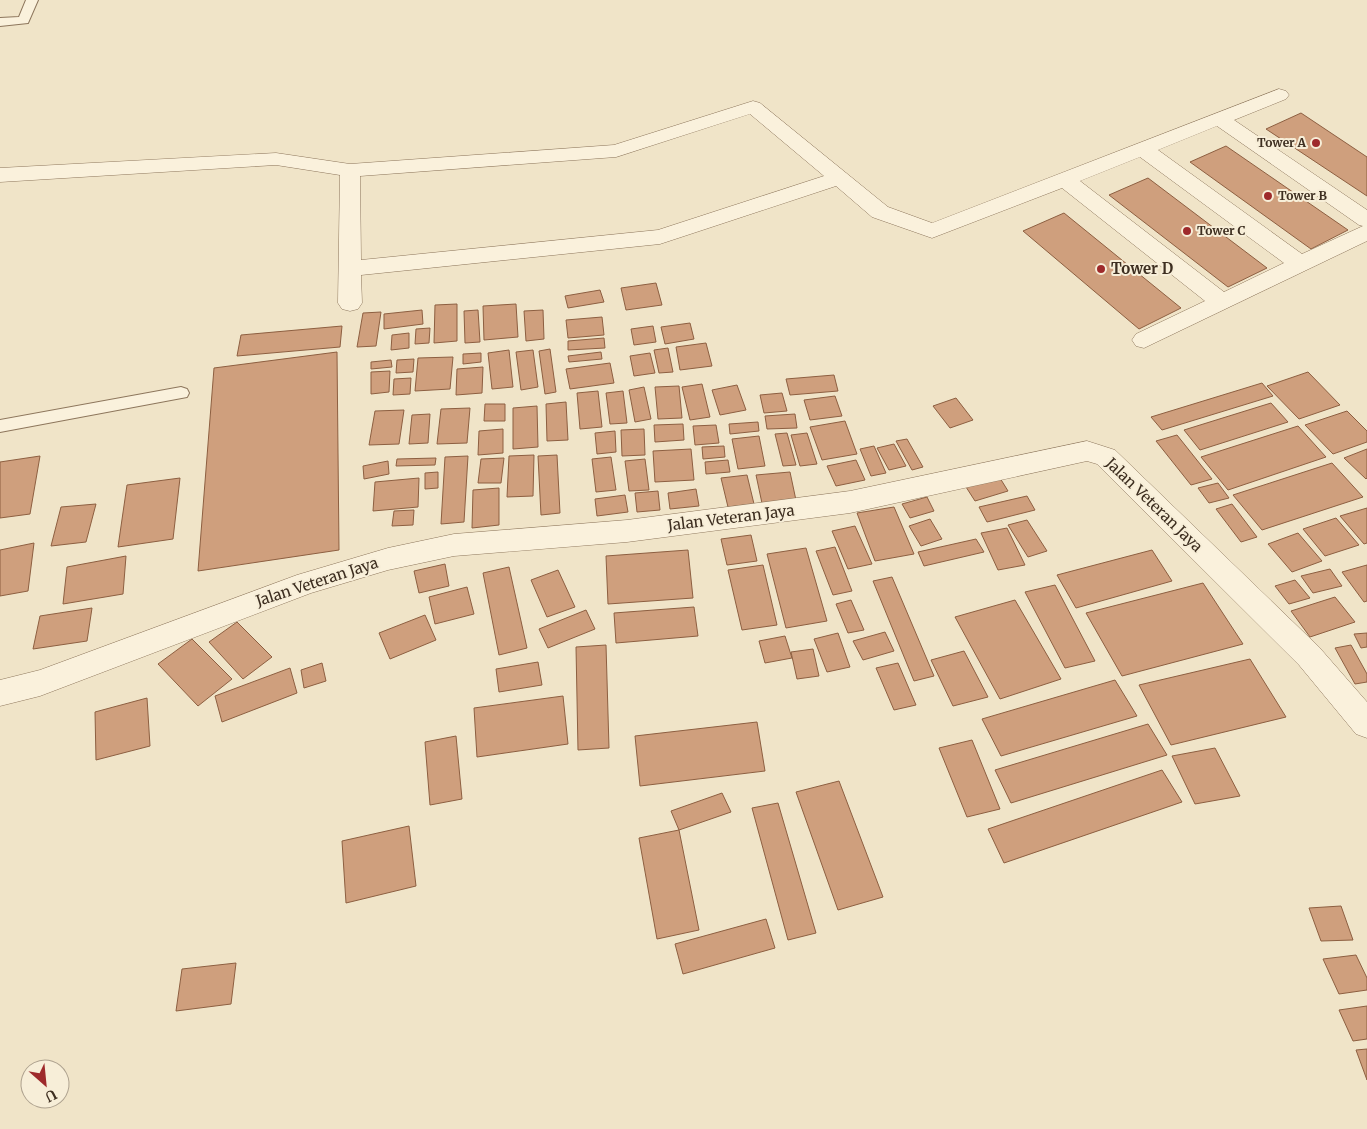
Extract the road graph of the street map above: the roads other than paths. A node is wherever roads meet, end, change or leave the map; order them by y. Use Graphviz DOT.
graph roads {
  1 [pos="32,0"];
  2 [pos="0,22"];
  3 [pos="1279,95"];
  4 [pos="1220,119"];
  5 [pos="1143,149"];
  6 [pos="350,170"];
  7 [pos="0,175"];
  8 [pos="838,179"];
  9 [pos="1066,180"];
  10 [pos="1367,220"];
  11 [pos="1367,232"];
  12 [pos="1300,264"];
  13 [pos="350,268"];
  14 [pos="1222,302"];
  15 [pos="350,303"];
  16 [pos="1144,340"];
  17 [pos="181,394"];
  18 [pos="0,426"];
  19 [pos="0,694"];
  20 [pos="1367,724"];
  1 -- 2 [label="lane"];
  3 -- 4 [label="street"];
  4 -- 5 [label="street"];
  4 -- 10 [label="street"];
  5 -- 9 [label="street"];
  5 -- 12 [label="street"];
  6 -- 7 [label="street"];
  6 -- 8 [label="street"];
  6 -- 13 [label="street"];
  8 -- 9 [label="street"];
  8 -- 13 [label="street"];
  9 -- 14 [label="street"];
  11 -- 12 [label="street"];
  12 -- 14 [label="street"];
  13 -- 15 [label="street"];
  14 -- 16 [label="street"];
  17 -- 18 [label="lane"];
  19 -- 20 [label="street, Jalan Veteran Jaya"];
}
